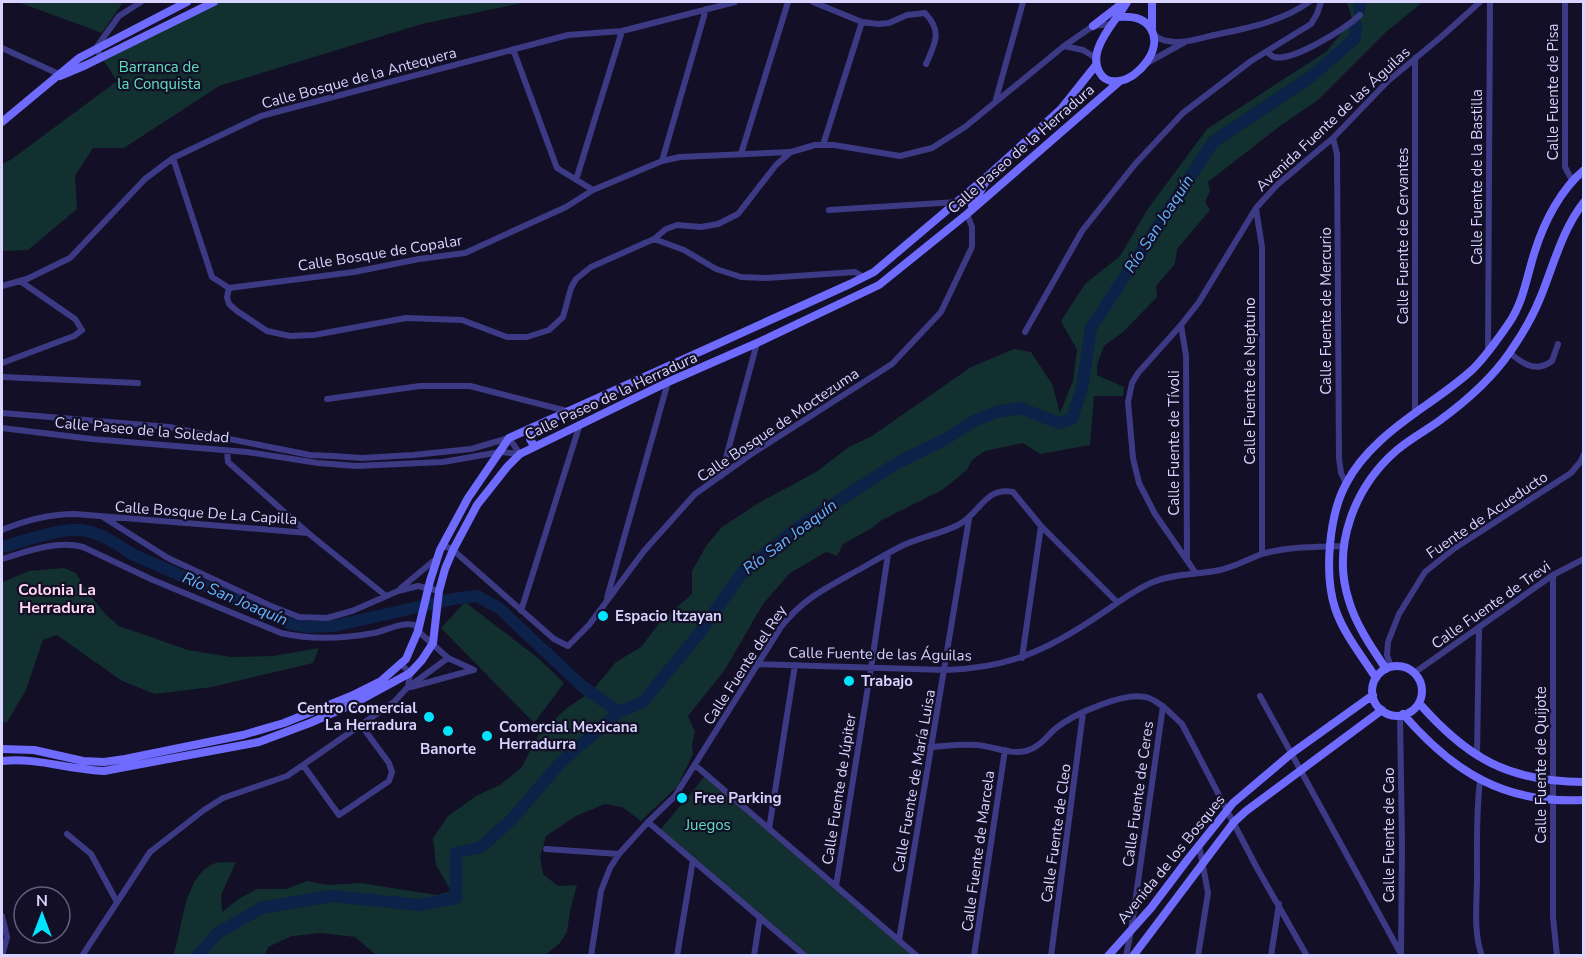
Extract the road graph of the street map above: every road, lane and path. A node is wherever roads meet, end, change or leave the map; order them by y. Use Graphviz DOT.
graph roads {
  1 [pos="141,2"];
  2 [pos="188,2"];
  3 [pos="214,2"];
  4 [pos="735,2"];
  5 [pos="788,2"];
  6 [pos="813,2"];
  7 [pos="1023,2"];
  8 [pos="1125,2"];
  9 [pos="1152,2"];
  10 [pos="1309,2"];
  11 [pos="1321,2"];
  12 [pos="1480,2"];
  13 [pos="1490,2"];
  14 [pos="1565,2"];
  15 [pos="706,9"];
  16 [pos="161,15"];
  17 [pos="1360,15"];
  18 [pos="1116,21"];
  19 [pos="862,22"];
  20 [pos="166,26"];
  21 [pos="1093,27"];
  22 [pos="621,31"];
  23 [pos="1154,33"];
  24 [pos="1185,42"];
  25 [pos="1064,46"];
  26 [pos="2,48"];
  27 [pos="96,48"];
  28 [pos="513,49"];
  29 [pos="1266,52"];
  30 [pos="102,58"];
  31 [pos="1414,58"];
  32 [pos="1096,61"];
  33 [pos="926,63"];
  34 [pos="1143,65"];
  35 [pos="58,76"];
  36 [pos="1120,81"];
  37 [pos="995,100"];
  38 [pos="2,122"];
  39 [pos="1333,138"];
  40 [pos="823,145"];
  41 [pos="791,152"];
  42 [pos="741,154"];
  43 [pos="173,158"];
  44 [pos="662,161"];
  45 [pos="1584,170"];
  46 [pos="991,173"];
  47 [pos="576,180"];
  48 [pos="1572,180"];
  49 [pos="593,190"];
  50 [pos="958,202"];
  51 [pos="1584,202"];
  52 [pos="1256,208"];
  53 [pos="829,210"];
  54 [pos="967,214"];
  55 [pos="654,239"];
  56 [pos="864,277"];
  57 [pos="20,281"];
  58 [pos="2,286"];
  59 [pos="229,288"];
  60 [pos="1181,325"];
  61 [pos="1025,332"];
  62 [pos="757,343"];
  63 [pos="1558,344"];
  64 [pos="1488,353"];
  65 [pos="1510,353"];
  66 [pos="1504,360"];
  67 [pos="2,363"];
  68 [pos="1472,370"];
  69 [pos="2,377"];
  70 [pos="668,382"];
  71 [pos="138,383"];
  72 [pos="1484,383"];
  73 [pos="327,399"];
  74 [pos="567,411"];
  75 [pos="2,413"];
  76 [pos="1414,414"];
  77 [pos="581,423"];
  78 [pos="533,427"];
  79 [pos="2,428"];
  80 [pos="509,438"];
  81 [pos="534,446"];
  82 [pos="280,449"];
  83 [pos="227,451"];
  84 [pos="500,452"];
  85 [pos="520,454"];
  86 [pos="1584,454"];
  87 [pos="279,457"];
  88 [pos="721,476"];
  89 [pos="1346,483"];
  90 [pos="103,516"];
  91 [pos="136,519"];
  92 [pos="969,519"];
  93 [pos="1041,526"];
  94 [pos="2,530"];
  95 [pos="308,532"];
  96 [pos="128,533"];
  97 [pos="443,545"];
  98 [pos="1345,546"];
  99 [pos="1330,547"];
  100 [pos="453,550"];
  101 [pos="888,554"];
  102 [pos="1262,554"];
  103 [pos="438,558"];
  104 [pos="1584,559"];
  105 [pos="2,560"];
  106 [pos="1187,561"];
  107 [pos="1195,572"];
  108 [pos="1553,575"];
  109 [pos="428,588"];
  110 [pos="398,591"];
  111 [pos="440,591"];
  112 [pos="386,596"];
  113 [pos="1117,602"];
  114 [pos="606,603"];
  115 [pos="521,611"];
  116 [pos="1479,628"];
  117 [pos="418,631"];
  118 [pos="433,643"];
  119 [pos="448,658"];
  120 [pos="1022,658"];
  121 [pos="401,664"];
  122 [pos="759,664"];
  123 [pos="795,665"];
  124 [pos="872,668"];
  125 [pos="1388,668"];
  126 [pos="945,670"];
  127 [pos="410,673"];
  128 [pos="1414,673"];
  129 [pos="1376,678"];
  130 [pos="407,688"];
  131 [pos="1373,695"];
  132 [pos="1260,696"];
  133 [pos="1419,703"];
  134 [pos="1163,706"];
  135 [pos="1382,710"];
  136 [pos="1083,713"];
  137 [pos="1401,715"];
  138 [pos="361,725"];
  139 [pos="930,747"];
  140 [pos="2,749"];
  141 [pos="1005,750"];
  142 [pos="1292,753"];
  143 [pos="1477,755"];
  144 [pos="2,761"];
  145 [pos="303,765"];
  146 [pos="695,765"];
  147 [pos="1302,771"];
  148 [pos="1480,781"];
  149 [pos="1553,782"];
  150 [pos="1584,782"];
  151 [pos="1553,801"];
  152 [pos="1584,801"];
  153 [pos="1227,810"];
  154 [pos="648,822"];
  155 [pos="1234,822"];
  156 [pos="769,829"];
  157 [pos="67,834"];
  158 [pos="1199,845"];
  159 [pos="546,849"];
  160 [pos="620,854"];
  161 [pos="693,860"];
  162 [pos="1204,864"];
  163 [pos="836,886"];
  164 [pos="117,902"];
  165 [pos="1279,904"];
  166 [pos="2,916"];
  167 [pos="760,917"];
  168 [pos="1131,931"];
  169 [pos="899,940"];
  170 [pos="1401,955"];
  171 [pos="2,956"];
  172 [pos="82,956"];
  173 [pos="591,956"];
  174 [pos="677,956"];
  175 [pos="754,956"];
  176 [pos="805,956"];
  177 [pos="917,956"];
  178 [pos="974,956"];
  179 [pos="1051,956"];
  180 [pos="1108,956"];
  181 [pos="1126,956"];
  182 [pos="1133,956"];
  183 [pos="1198,956"];
  184 [pos="1271,956"];
  185 [pos="1307,956"];
  186 [pos="1482,956"];
  187 [pos="1557,956"];
  1 -- 27 [label="street"];
  2 -- 16 [label="main road"];
  3 -- 20 [label="main road"];
  4 -- 15 [label="street, Calle Bosque de la Antequera"];
  5 -- 42 [label="street"];
  6 -- 19 [label="street"];
  7 -- 37 [label="street"];
  8 -- 18 [label="main road"];
  8 -- 21 [label="main road"];
  9 -- 23 [label="main road"];
  10 -- 24 [label="street"];
  11 -- 29 [label="street"];
  12 -- 31 [label="street, Avenida Fuente de las Águilas"];
  13 -- 64 [label="street, Calle Fuente de la Bastilla"];
  14 -- 48 [label="street, Calle Fuente de Pisa"];
  15 -- 22 [label="street, Calle Bosque de la Antequera"];
  15 -- 44 [label="street"];
  16 -- 20 [label="main road"];
  16 -- 27 [label="main road"];
  17 -- 29 [label="street"];
  18 -- 21 [label="street"];
  18 -- 23 [label="main road"];
  18 -- 32 [label="main road"];
  19 -- 33 [label="street"];
  19 -- 40 [label="street"];
  20 -- 30 [label="main road"];
  21 -- 25 [label="street"];
  22 -- 28 [label="street, Calle Bosque de la Antequera"];
  22 -- 47 [label="street"];
  23 -- 24 [label="street"];
  23 -- 34 [label="main road"];
  24 -- 34 [label="street"];
  25 -- 32 [label="street"];
  25 -- 37 [label="street"];
  26 -- 35 [label="street"];
  27 -- 30 [label="street"];
  27 -- 35 [label="main road"];
  28 -- 43 [label="street, Calle Bosque de la Antequera"];
  28 -- 47 [label="street"];
  29 -- 61 [label="street"];
  30 -- 35 [label="main road"];
  31 -- 39 [label="street, Avenida Fuente de las Águilas"];
  31 -- 76 [label="street, Calle Fuente de Cervantes"];
  32 -- 36 [label="main road"];
  32 -- 46 [label="main road, Calle Paseo de la Herradura"];
  34 -- 36 [label="main road"];
  35 -- 38 [label="main road"];
  36 -- 54 [label="main road, Calle Paseo de la Herradura"];
  37 -- 40 [label="street"];
  39 -- 52 [label="street, Avenida Fuente de las Águilas"];
  39 -- 89 [label="street, Calle Fuente de Mercurio"];
  40 -- 41 [label="street, Calle Bosque de Copalar"];
  41 -- 42 [label="street, Calle Bosque de Copalar"];
  41 -- 55 [label="street"];
  42 -- 44 [label="street, Calle Bosque de Copalar"];
  43 -- 57 [label="street, Calle Bosque de la Antequera"];
  43 -- 59 [label="street"];
  44 -- 49 [label="street, Calle Bosque de Copalar"];
  45 -- 48 [label="main road"];
  46 -- 50 [label="main road, Calle Paseo de la Herradura"];
  46 -- 54 [label="main road"];
  47 -- 49 [label="street"];
  48 -- 64 [label="main road"];
  49 -- 59 [label="street, Calle Bosque de Copalar"];
  50 -- 53 [label="street"];
  50 -- 56 [label="main road, Calle Paseo de la Herradura"];
  51 -- 65 [label="main road"];
  52 -- 60 [label="street, Avenida Fuente de las Águilas"];
  52 -- 102 [label="street, Calle Fuente de Neptuno"];
  54 -- 62 [label="main road, Calle Paseo de la Herradura"];
  54 -- 88 [label="street, Calle Bosque de Moctezuma"];
  55 -- 56 [label="street"];
  55 -- 59 [label="street"];
  56 -- 74 [label="main road, Calle Paseo de la Herradura"];
  57 -- 58 [label="street, Calle Bosque de la Antequera"];
  57 -- 67 [label="street"];
  60 -- 106 [label="street, Calle Fuente de Tívoli"];
  60 -- 106 [label="street, Avenida Fuente de las Águilas"];
  62 -- 70 [label="main road, Calle Paseo de la Herradura"];
  62 -- 88 [label="street"];
  63 -- 65 [label="street"];
  64 -- 66 [label="main road"];
  64 -- 68 [label="main road"];
  65 -- 66 [label="main road"];
  66 -- 72 [label="main road"];
  68 -- 72 [label="main road"];
  68 -- 76 [label="main road"];
  69 -- 71 [label="street"];
  70 -- 77 [label="main road, Calle Paseo de la Herradura"];
  70 -- 114 [label="street"];
  72 -- 98 [label="main road"];
  73 -- 74 [label="street"];
  74 -- 78 [label="main road, Calle Paseo de la Herradura"];
  75 -- 82 [label="street, Calle Paseo de la Soledad"];
  76 -- 89 [label="main road"];
  77 -- 81 [label="main road, Calle Paseo de la Herradura"];
  77 -- 115 [label="street"];
  78 -- 80 [label="main road, Calle Paseo de la Herradura"];
  78 -- 81 [label="main road"];
  79 -- 83 [label="street, Calle Paseo de la Soledad"];
  80 -- 82 [label="street, Calle Paseo de la Soledad"];
  80 -- 84 [label="main road, Calle Paseo de la Herradura"];
  80 -- 85 [label="street"];
  81 -- 85 [label="main road, Calle Paseo de la Herradura"];
  82 -- 87 [label="street"];
  83 -- 87 [label="street, Calle Paseo de la Soledad"];
  83 -- 95 [label="street"];
  84 -- 85 [label="street, Calle Paseo de la Soledad"];
  84 -- 87 [label="street, Calle Paseo de la Soledad"];
  84 -- 97 [label="main road, Calle Paseo de la Herradura"];
  85 -- 100 [label="main road, Calle Paseo de la Herradura"];
  86 -- 125 [label="street, Fuente de Acueducto"];
  88 -- 114 [label="street, Calle Bosque de Moctezuma"];
  89 -- 99 [label="main road"];
  90 -- 91 [label="street, Calle Bosque De La Capilla"];
  90 -- 94 [label="street, Calle Bosque De La Capilla"];
  90 -- 96 [label="street"];
  91 -- 95 [label="street, Calle Bosque De La Capilla"];
  91 -- 96 [label="street"];
  92 -- 93 [label="street, Calle Fuente del Rey"];
  92 -- 101 [label="street, Calle Fuente del Rey"];
  92 -- 126 [label="street, Calle Fuente de María Luisa"];
  93 -- 113 [label="street, Calle Fuente del Rey"];
  93 -- 120 [label="street"];
  95 -- 112 [label="street"];
  96 -- 112 [label="street"];
  97 -- 100 [label="street"];
  97 -- 103 [label="main road, Calle Paseo de la Herradura"];
  98 -- 99 [label="street"];
  98 -- 125 [label="main road"];
  99 -- 102 [label="street"];
  99 -- 129 [label="main road"];
  100 -- 111 [label="main road, Calle Paseo de la Herradura"];
  100 -- 115 [label="street"];
  101 -- 122 [label="street, Calle Fuente del Rey"];
  101 -- 124 [label="street, Calle Fuente de Júpiter"];
  102 -- 107 [label="street"];
  103 -- 109 [label="main road, Calle Paseo de la Herradura"];
  103 -- 110 [label="street, Calle Paseo de la Herradura"];
  104 -- 108 [label="street, Calle Fuente de Trevi"];
  105 -- 117 [label="street"];
  106 -- 107 [label="street, Avenida Fuente de las Águilas"];
  107 -- 113 [label="street, Calle Fuente de las Águilas"];
  108 -- 116 [label="street, Calle Fuente de Trevi"];
  108 -- 149 [label="street, Calle Fuente de Quijote"];
  109 -- 110 [label="street"];
  109 -- 111 [label="street"];
  109 -- 117 [label="main road, Calle Paseo de la Herradura"];
  110 -- 112 [label="street"];
  111 -- 118 [label="main road, Calle Paseo de la Herradura"];
  113 -- 120 [label="street, Calle Fuente de las Águilas"];
  114 -- 115 [label="street, Calle Bosque de Moctezuma"];
  116 -- 128 [label="street, Calle Fuente de Trevi"];
  116 -- 143 [label="street"];
  117 -- 118 [label="street"];
  117 -- 121 [label="main road, Calle Paseo de la Herradura"];
  118 -- 119 [label="street"];
  118 -- 127 [label="main road"];
  119 -- 130 [label="street"];
  119 -- 130 [label="street"];
  120 -- 126 [label="street, Calle Fuente de las Águilas"];
  121 -- 127 [label="street"];
  121 -- 140 [label="main road, Calle Paseo de la Herradura"];
  122 -- 123 [label="street, Calle Fuente de las Águilas"];
  122 -- 146 [label="street, Calle Fuente del Rey"];
  123 -- 124 [label="street, Calle Fuente de las Águilas"];
  123 -- 156 [label="street"];
  124 -- 126 [label="street, Calle Fuente de las Águilas"];
  124 -- 163 [label="street, Calle Fuente de Júpiter"];
  125 -- 128 [label="main road"];
  125 -- 129 [label="main road"];
  126 -- 139 [label="street, Calle Fuente de María Luisa"];
  127 -- 130 [label="street"];
  127 -- 144 [label="main road"];
  128 -- 133 [label="main road"];
  129 -- 131 [label="main road"];
  130 -- 138 [label="street"];
  131 -- 135 [label="main road"];
  131 -- 142 [label="main road, Avenida de los Bosques"];
  132 -- 142 [label="street"];
  133 -- 137 [label="main road"];
  133 -- 143 [label="main road"];
  134 -- 136 [label="street"];
  134 -- 153 [label="street"];
  134 -- 168 [label="street, Calle Fuente de Ceres"];
  135 -- 137 [label="main road"];
  135 -- 147 [label="main road, Avenida de los Bosques"];
  136 -- 141 [label="street"];
  136 -- 179 [label="street, Calle Fuente de Cleo"];
  137 -- 148 [label="main road"];
  137 -- 170 [label="street, Calle Fuente de Cao"];
  138 -- 145 [label="street"];
  138 -- 145 [label="street"];
  139 -- 141 [label="street"];
  139 -- 169 [label="street, Calle Fuente de María Luisa"];
  141 -- 178 [label="street, Calle Fuente de Marcela"];
  142 -- 147 [label="street"];
  142 -- 153 [label="main road, Avenida de los Bosques"];
  143 -- 149 [label="main road"];
  145 -- 164 [label="street"];
  146 -- 154 [label="street, Calle Fuente del Rey"];
  146 -- 156 [label="street"];
  147 -- 155 [label="main road, Avenida de los Bosques"];
  147 -- 170 [label="street"];
  148 -- 151 [label="main road"];
  148 -- 186 [label="street"];
  149 -- 150 [label="main road"];
  149 -- 151 [label="street, Calle Fuente de Quijote"];
  151 -- 152 [label="main road"];
  151 -- 187 [label="street, Calle Fuente de Quijote"];
  153 -- 155 [label="street"];
  153 -- 158 [label="main road, Avenida de los Bosques"];
  154 -- 160 [label="street, Calle Fuente del Rey"];
  154 -- 161 [label="street"];
  155 -- 162 [label="main road, Avenida de los Bosques"];
  155 -- 165 [label="street"];
  156 -- 163 [label="street"];
  157 -- 164 [label="street"];
  158 -- 162 [label="street"];
  158 -- 168 [label="main road, Avenida de los Bosques"];
  159 -- 160 [label="street"];
  160 -- 173 [label="street, Calle Fuente del Rey"];
  161 -- 167 [label="street"];
  161 -- 174 [label="street"];
  162 -- 182 [label="main road, Avenida de los Bosques"];
  162 -- 183 [label="street"];
  163 -- 169 [label="street"];
  164 -- 172 [label="street"];
  165 -- 184 [label="street"];
  165 -- 185 [label="street"];
  166 -- 171 [label="street"];
  167 -- 175 [label="street"];
  167 -- 176 [label="street"];
  168 -- 180 [label="main road, Avenida de los Bosques"];
  168 -- 181 [label="street, Calle Fuente de Ceres"];
  169 -- 177 [label="street"];
}
